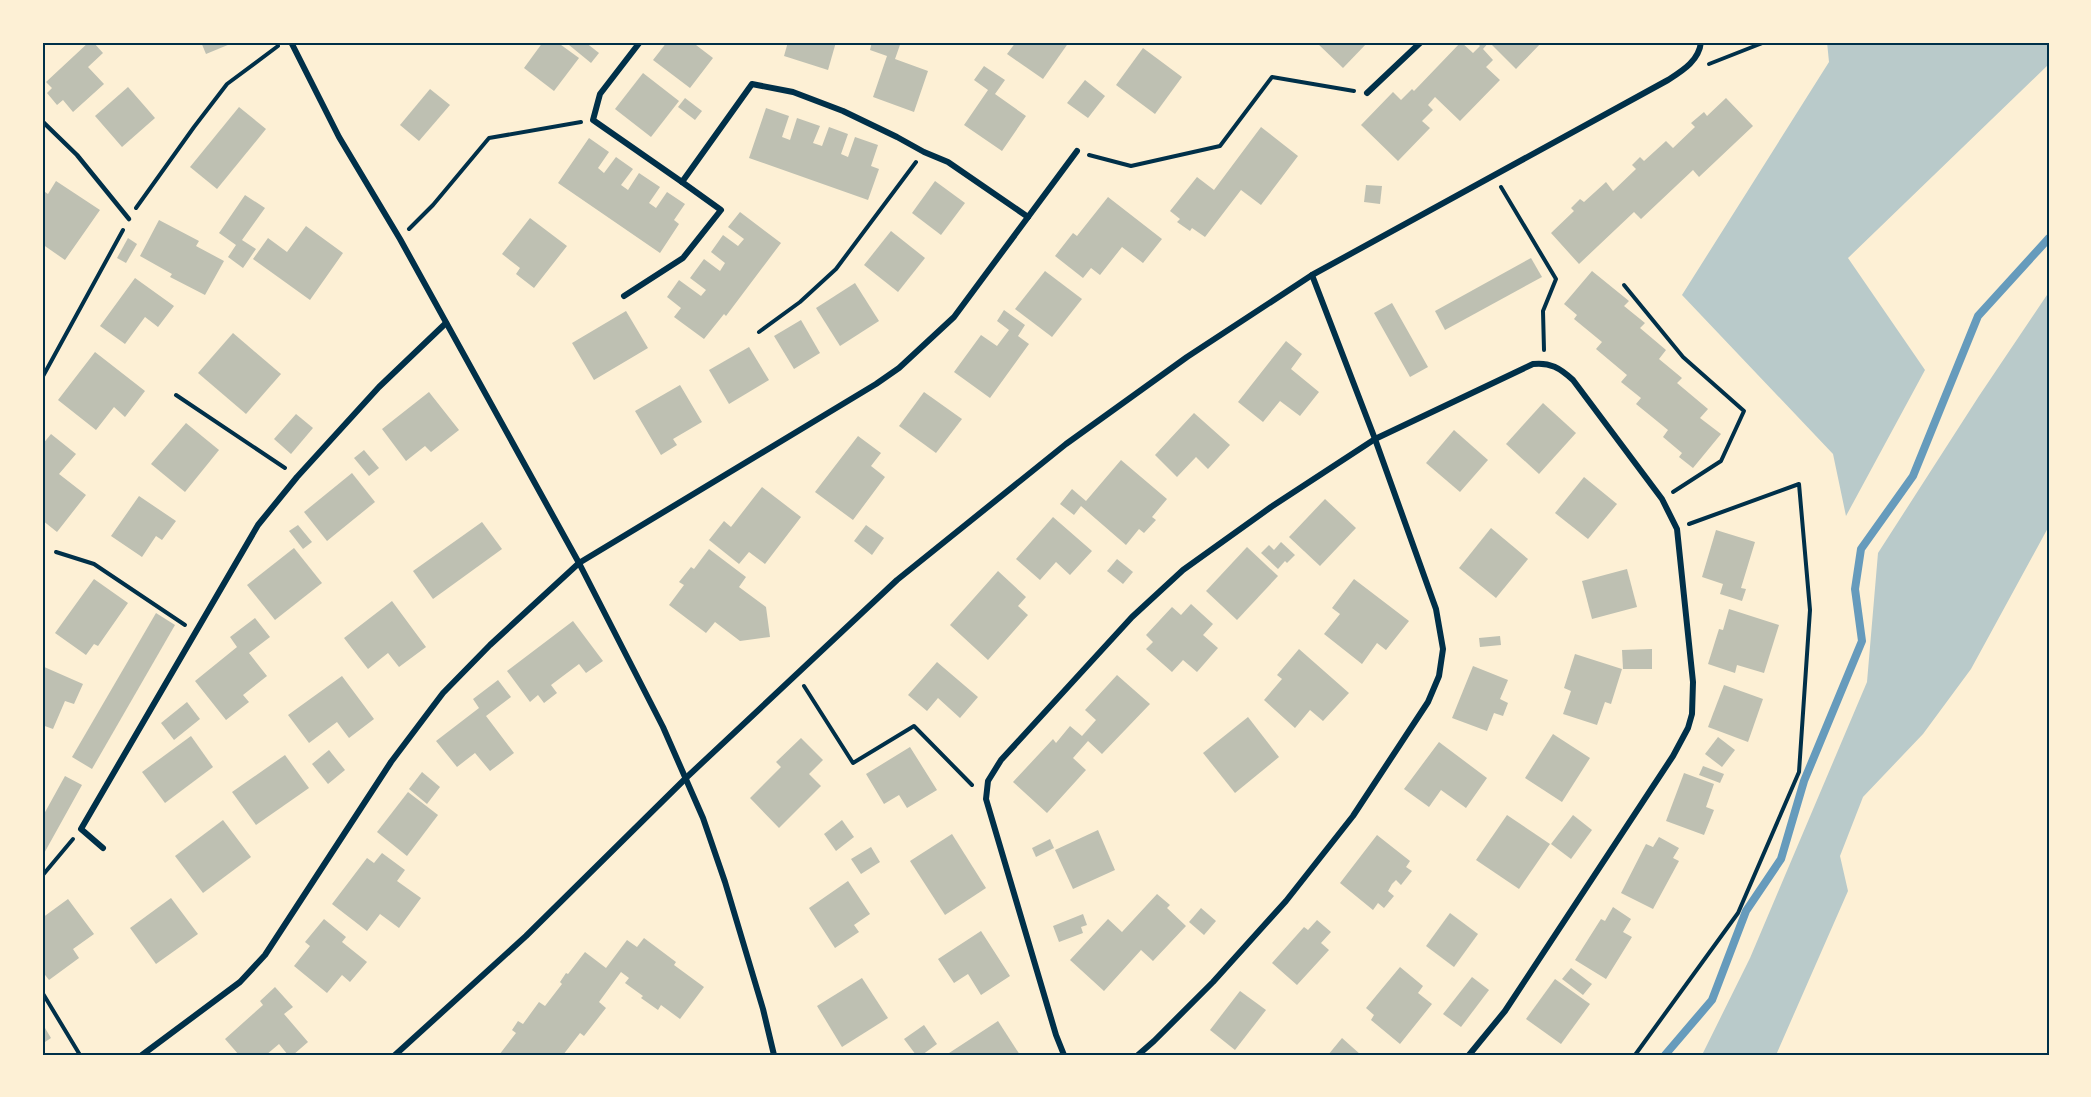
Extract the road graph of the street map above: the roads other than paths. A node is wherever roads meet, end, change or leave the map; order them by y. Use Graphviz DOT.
graph roads {
  1 [pos="291,42"];
  2 [pos="640,42"];
  3 [pos="1421,42"];
  4 [pos="1701,42"];
  5 [pos="1367,93"];
  6 [pos="42,121"];
  7 [pos="1077,151"];
  8 [pos="682,182"];
  9 [pos="1028,217"];
  10 [pos="129,219"];
  11 [pos="1312,275"];
  12 [pos="624,296"];
  13 [pos="446,323"];
  14 [pos="1375,439"];
  15 [pos="579,563"];
  16 [pos="687,777"];
  17 [pos="103,848"];
  18 [pos="142,1055"];
  19 [pos="395,1055"];
  20 [pos="774,1055"];
  21 [pos="1064,1055"];
  22 [pos="1138,1055"];
  23 [pos="1469,1055"];
  1 -- 13 [label="street"];
  2 -- 8 [label="street"];
  3 -- 5 [label="street"];
  4 -- 11 [label="street"];
  6 -- 10 [label="lane"];
  7 -- 9 [label="street"];
  8 -- 9 [label="street"];
  8 -- 12 [label="street"];
  9 -- 15 [label="street"];
  11 -- 14 [label="street"];
  11 -- 16 [label="street"];
  13 -- 15 [label="street"];
  13 -- 17 [label="street"];
  14 -- 21 [label="street"];
  14 -- 22 [label="street"];
  14 -- 23 [label="street"];
  15 -- 16 [label="street"];
  15 -- 18 [label="street"];
  16 -- 19 [label="street"];
  16 -- 20 [label="street"];
}
